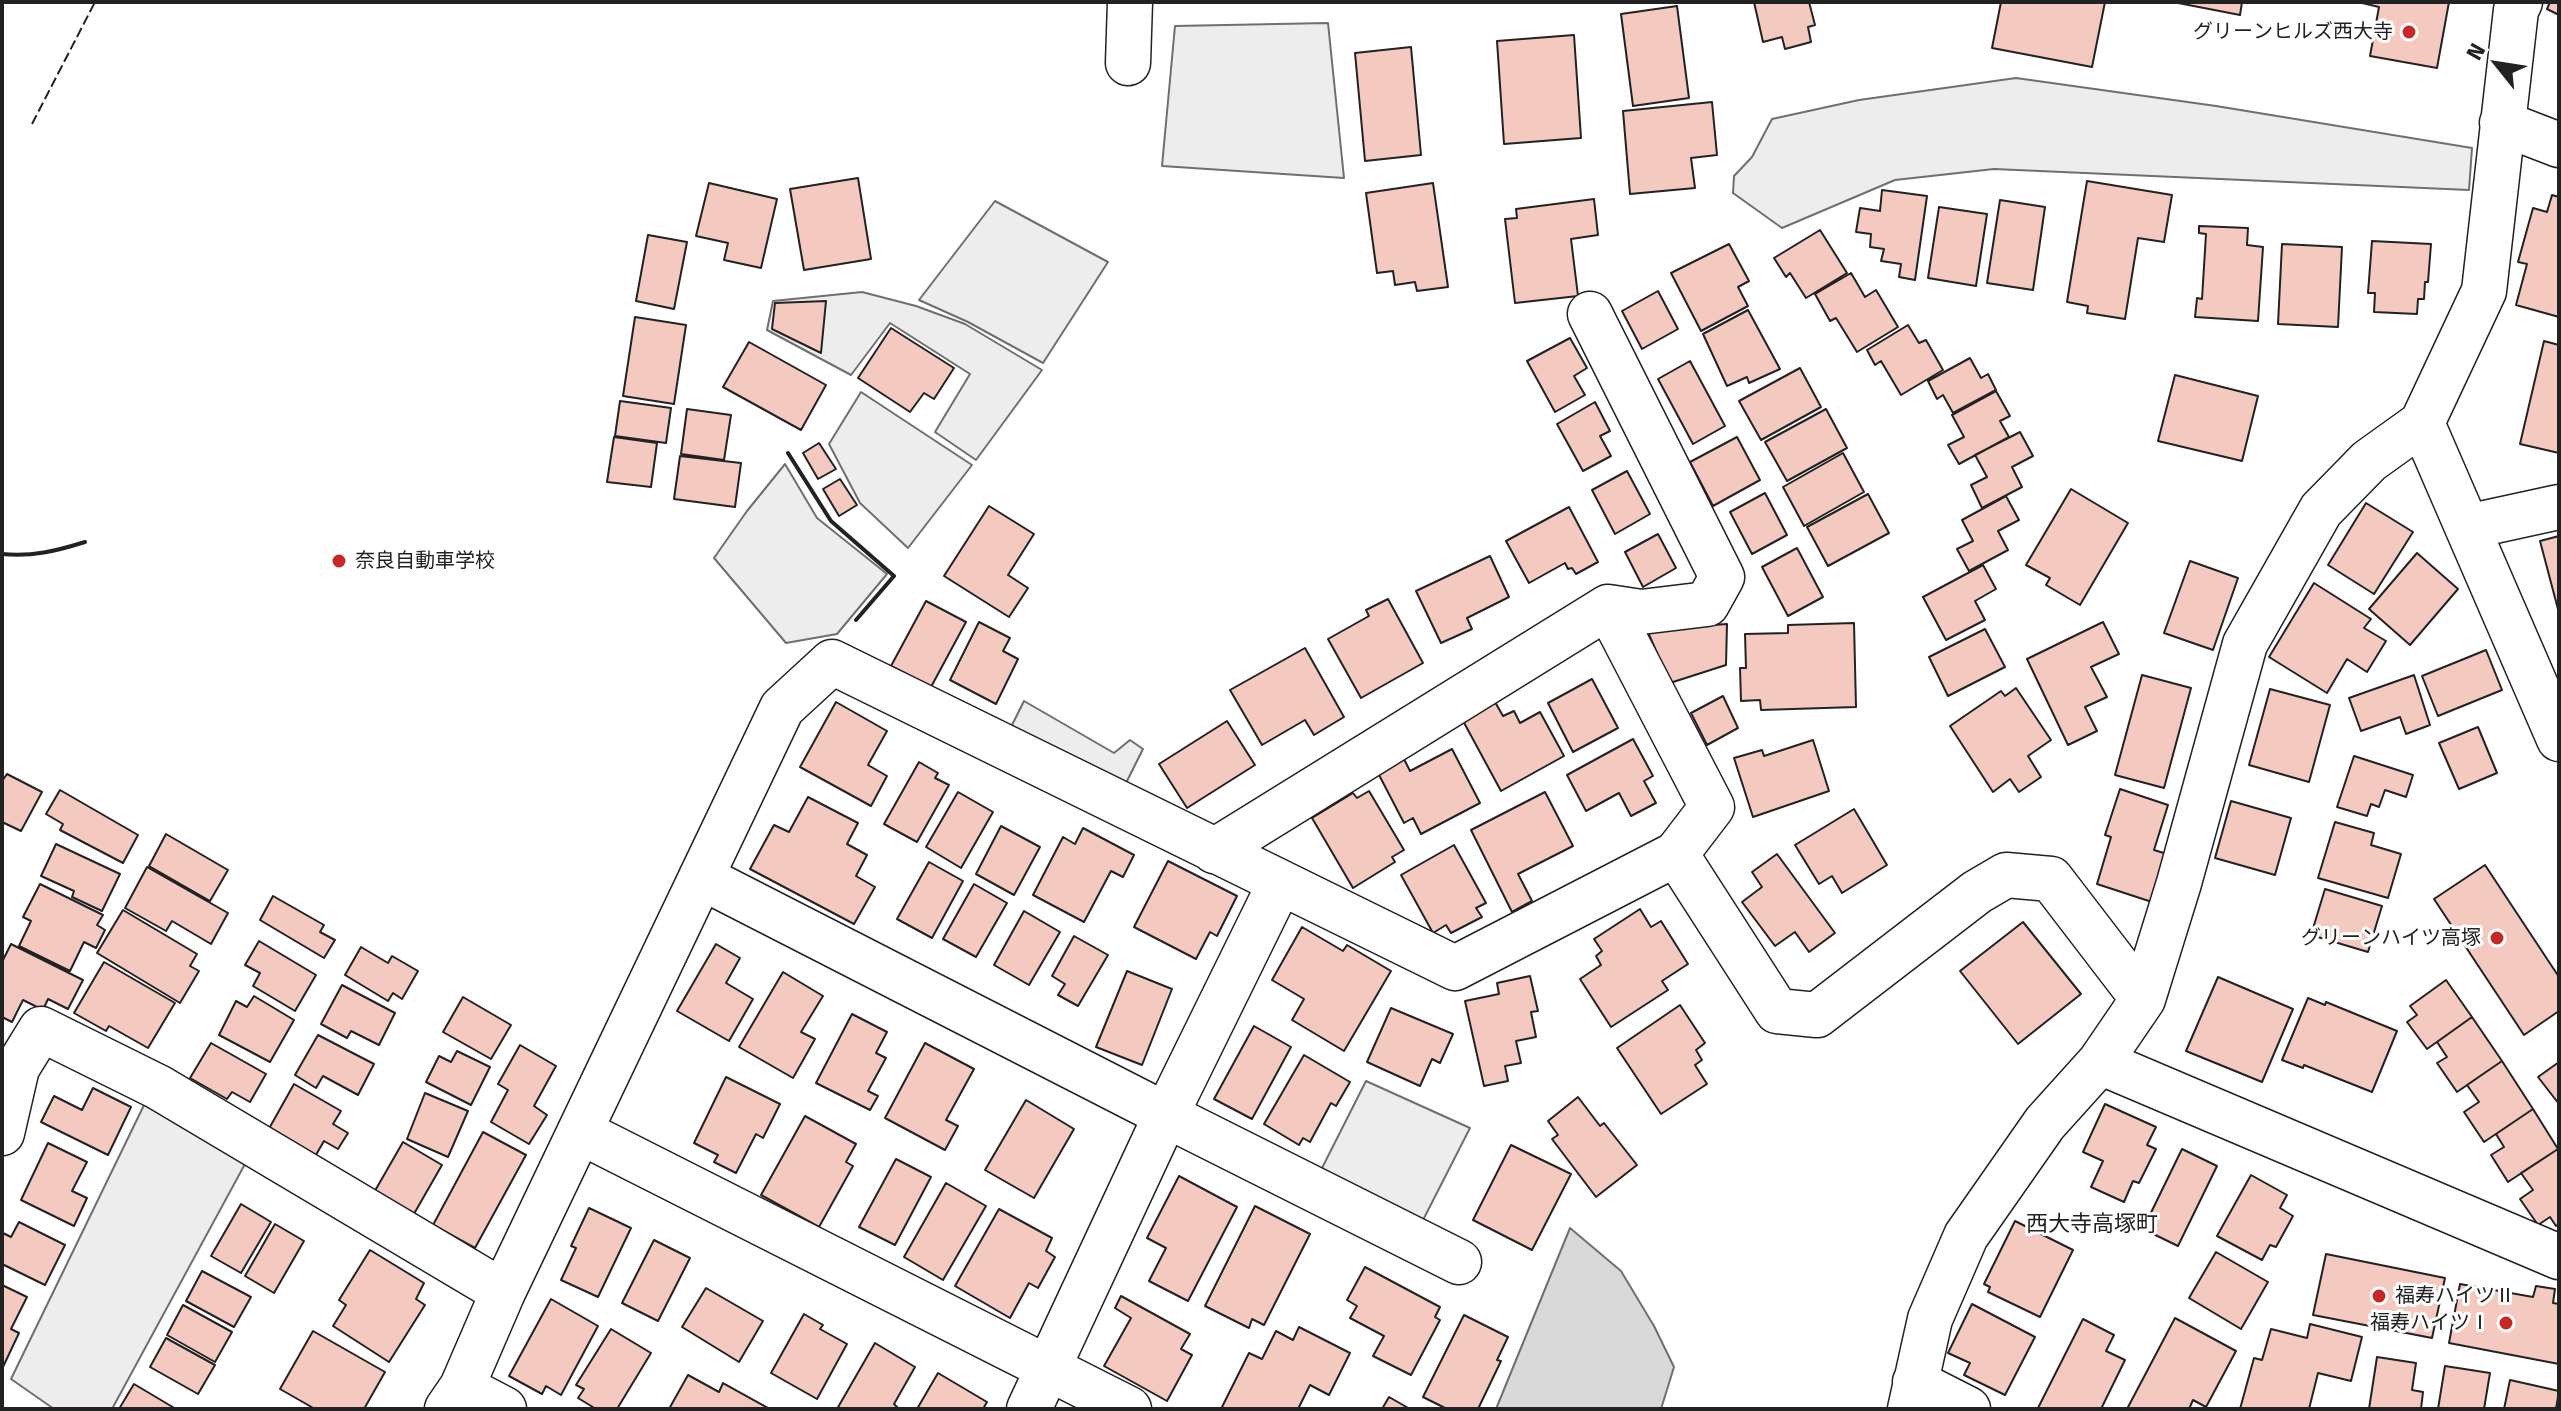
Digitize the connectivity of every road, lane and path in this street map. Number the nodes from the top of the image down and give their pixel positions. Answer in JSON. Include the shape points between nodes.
{"nodes":[{"id":1,"x":1130,"y":2,"type":"edge"},
{"id":2,"x":2520,"y":2,"type":"edge"},
{"id":3,"x":1128,"y":63,"type":"dead end"},
{"id":4,"x":2502,"y":123,"type":"junction"},
{"id":5,"x":2559,"y":145,"type":"edge"},
{"id":6,"x":1590,"y":314,"type":"dead end"},
{"id":7,"x":2422,"y":423,"type":"junction"},
{"id":8,"x":2559,"y":507,"type":"edge"},
{"id":9,"x":2467,"y":527,"type":"junction"},
{"id":10,"x":1608,"y":607,"type":"junction"},
{"id":11,"x":2557,"y":730,"type":"edge"},
{"id":12,"x":1214,"y":851,"type":"junction"},
{"id":13,"x":1676,"y":854,"type":"junction"},
{"id":14,"x":701,"y":877,"type":"junction"},
{"id":15,"x":1280,"y":883,"type":"junction"},
{"id":16,"x":2143,"y":999,"type":"junction"},
{"id":17,"x":2100,"y":1062,"type":"junction"},
{"id":18,"x":10,"y":1063,"type":"edge"},
{"id":19,"x":1166,"y":1115,"type":"junction"},
{"id":20,"x":581,"y":1132,"type":"junction"},
{"id":21,"x":2,"y":1133,"type":"edge"},
{"id":22,"x":2559,"y":1257,"type":"edge"},
{"id":23,"x":1459,"y":1262,"type":"dead end"},
{"id":24,"x":503,"y":1292,"type":"junction"},
{"id":25,"x":1049,"y":1368,"type":"junction"},
{"id":26,"x":1913,"y":1396,"type":"edge"},
{"id":27,"x":455,"y":1398,"type":"edge"},
{"id":28,"x":504,"y":1409,"type":"edge"},
{"id":29,"x":1029,"y":1409,"type":"edge"},
{"id":30,"x":1129,"y":1409,"type":"edge"},
{"id":31,"x":1968,"y":1409,"type":"edge"}],
"edges":[{"from":1,"to":3,"type":"street"},
{"from":2,"to":4,"type":"street"},
{"from":4,"to":5,"type":"street"},
{"from":4,"to":7,"type":"street","via":[[2484,291]]},
{"from":6,"to":10,"type":"street","via":[[1722,577],[1707,604],[1641,612]]},
{"from":7,"to":9,"type":"street"},
{"from":7,"to":16,"type":"street","via":[[2369,461],[2321,510],[2245,644]]},
{"from":8,"to":9,"type":"street"},
{"from":9,"to":11,"type":"street"},
{"from":10,"to":12,"type":"street"},
{"from":10,"to":13,"type":"street","via":[[1712,807]]},
{"from":12,"to":14,"type":"street","via":[[832,662],[782,708]]},
{"from":12,"to":15,"type":"street"},
{"from":13,"to":15,"type":"street","via":[[1455,968]]},
{"from":13,"to":16,"type":"street","via":[[1777,1011],[1817,1015],[2006,875],[2051,879]]},
{"from":14,"to":19,"type":"street"},
{"from":14,"to":20,"type":"street"},
{"from":15,"to":19,"type":"street"},
{"from":16,"to":17,"type":"street"},
{"from":17,"to":22,"type":"street"},
{"from":17,"to":26,"type":"street","via":[[2045,1123],[1966,1236],[1930,1319]]},
{"from":18,"to":21,"type":"street"},
{"from":18,"to":24,"type":"street","via":[[41,1029],[158,1087]]},
{"from":19,"to":23,"type":"street"},
{"from":19,"to":25,"type":"street"},
{"from":20,"to":24,"type":"street"},
{"from":20,"to":25,"type":"street"},
{"from":24,"to":27,"type":"street"},
{"from":25,"to":29,"type":"street"},
{"from":25,"to":30,"type":"street"},
{"from":26,"to":31,"type":"street"},
{"from":27,"to":28,"type":"street"}]}
